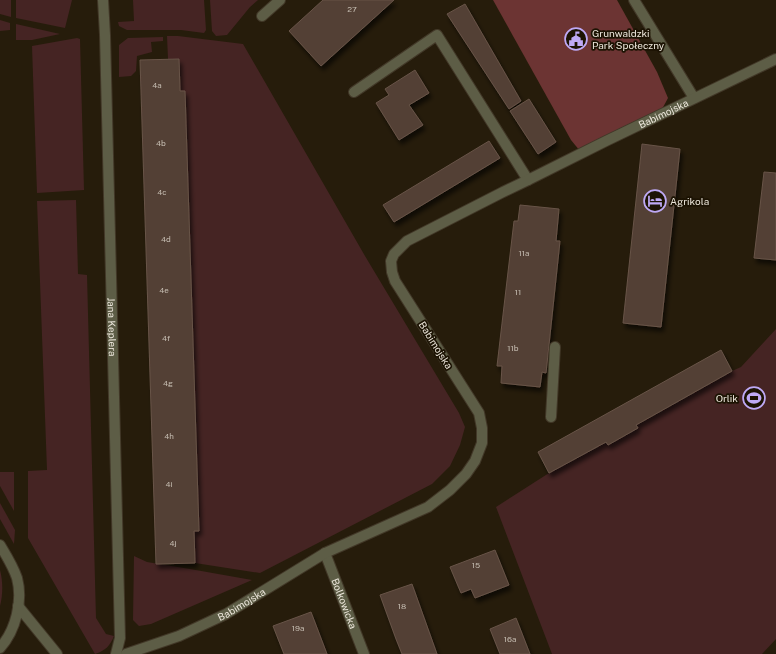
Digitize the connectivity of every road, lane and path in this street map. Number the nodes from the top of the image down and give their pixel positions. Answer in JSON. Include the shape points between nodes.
{"nodes":[{"id":1,"x":103,"y":0,"type":"edge"},
{"id":2,"x":280,"y":0,"type":"edge"},
{"id":3,"x":634,"y":0,"type":"edge"},
{"id":4,"x":262,"y":16,"type":"dead end"},
{"id":5,"x":776,"y":59,"type":"edge"},
{"id":6,"x":354,"y":92,"type":"dead end"},
{"id":7,"x":694,"y":98,"type":"junction"},
{"id":8,"x":528,"y":180,"type":"junction"},
{"id":9,"x":555,"y":347,"type":"dead end"},
{"id":10,"x":551,"y":417,"type":"dead end"},
{"id":11,"x":0,"y":545,"type":"edge"},
{"id":12,"x":325,"y":553,"type":"junction"},
{"id":13,"x":18,"y":606,"type":"junction"},
{"id":14,"x":0,"y":648,"type":"edge"},
{"id":15,"x":57,"y":654,"type":"edge"},
{"id":16,"x":116,"y":654,"type":"edge"},
{"id":17,"x":126,"y":654,"type":"edge"},
{"id":18,"x":364,"y":654,"type":"edge"}],
"edges":[{"from":1,"to":16,"type":"street","name":"Jana Keplera","via":[[120,638]]},
{"from":2,"to":4,"type":"street"},
{"from":3,"to":7,"type":"street"},
{"from":5,"to":7,"type":"street","name":"Babimojska"},
{"from":6,"to":8,"type":"street","via":[[437,36]]},
{"from":7,"to":8,"type":"street","name":"Babimojska"},
{"from":8,"to":12,"type":"street","name":"Babimojska","via":[[407,241],[394,254],[391,261],[395,281],[479,413],[482,443],[475,461],[450,490],[428,507]]},
{"from":9,"to":10,"type":"street"},
{"from":11,"to":13,"type":"street","via":[[17,579]]},
{"from":12,"to":17,"type":"street","name":"Babimojska","via":[[226,614],[179,636]]},
{"from":12,"to":18,"type":"street","name":"Bolkowicka"},
{"from":13,"to":14,"type":"street","via":[[9,634]]},
{"from":13,"to":15,"type":"street"}]}
